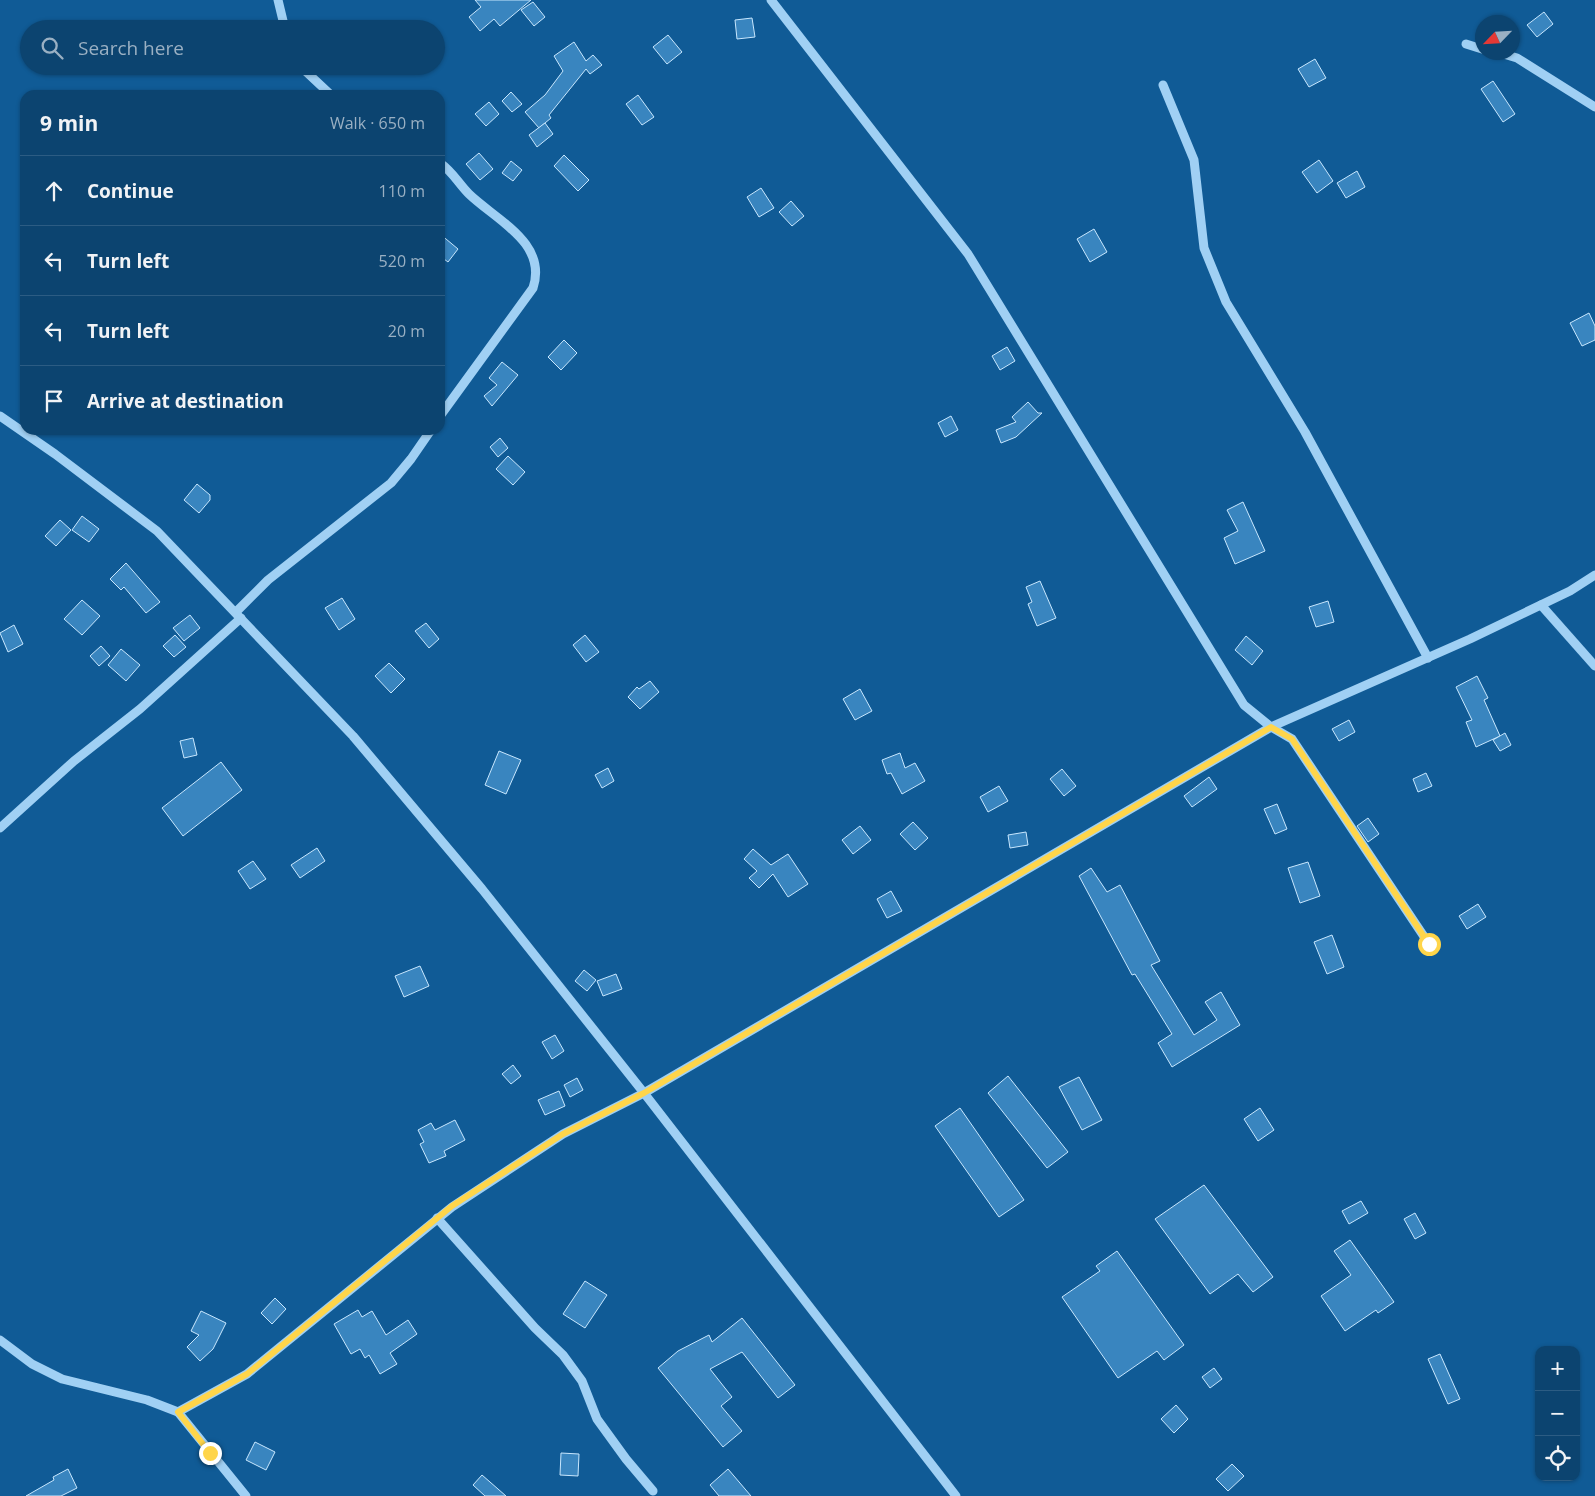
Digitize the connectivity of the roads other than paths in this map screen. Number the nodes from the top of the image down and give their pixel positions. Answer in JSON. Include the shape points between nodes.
{"nodes":[{"id":1,"x":278,"y":0,"type":"edge"},
{"id":2,"x":771,"y":0,"type":"edge"},
{"id":3,"x":283,"y":20,"type":"edge"},
{"id":4,"x":1466,"y":44,"type":"dead end"},
{"id":5,"x":1475,"y":47,"type":"edge"},
{"id":6,"x":1520,"y":60,"type":"edge"},
{"id":7,"x":310,"y":75,"type":"edge"},
{"id":8,"x":1163,"y":85,"type":"dead end"},
{"id":9,"x":326,"y":90,"type":"edge"},
{"id":10,"x":1595,"y":107,"type":"edge"},
{"id":11,"x":445,"y":167,"type":"edge"},
{"id":12,"x":445,"y":409,"type":"edge"},
{"id":13,"x":0,"y":416,"type":"edge"},
{"id":14,"x":20,"y":430,"type":"edge"},
{"id":15,"x":28,"y":435,"type":"edge"},
{"id":16,"x":428,"y":435,"type":"edge"},
{"id":17,"x":1595,"y":575,"type":"edge"},
{"id":18,"x":1541,"y":605,"type":"junction"},
{"id":19,"x":238,"y":615,"type":"junction"},
{"id":20,"x":1428,"y":658,"type":"junction"},
{"id":21,"x":1595,"y":666,"type":"edge"},
{"id":22,"x":1271,"y":727,"type":"junction"},
{"id":23,"x":0,"y":828,"type":"edge"},
{"id":24,"x":1429,"y":944,"type":"dead end"},
{"id":25,"x":644,"y":1093,"type":"junction"},
{"id":26,"x":437,"y":1218,"type":"junction"},
{"id":27,"x":0,"y":1340,"type":"edge"},
{"id":28,"x":178,"y":1412,"type":"junction"},
{"id":29,"x":652,"y":1490,"type":"dead end"},
{"id":30,"x":246,"y":1496,"type":"edge"},
{"id":31,"x":956,"y":1496,"type":"edge"}],
"edges":[{"from":1,"to":3,"type":"street"},
{"from":2,"to":22,"type":"street","via":[[968,254],[1244,705]]},
{"from":4,"to":5,"type":"street"},
{"from":6,"to":10,"type":"street"},
{"from":7,"to":9,"type":"street"},
{"from":8,"to":20,"type":"street","via":[[1194,160],[1204,248],[1226,302],[1305,432]]},
{"from":11,"to":12,"type":"street","via":[[468,193],[516,234],[534,257],[537,272],[533,288]]},
{"from":13,"to":14,"type":"street"},
{"from":15,"to":19,"type":"street","via":[[157,531]]},
{"from":16,"to":19,"type":"street","via":[[390,482],[268,580]]},
{"from":17,"to":18,"type":"street"},
{"from":18,"to":20,"type":"street"},
{"from":18,"to":21,"type":"street"},
{"from":19,"to":23,"type":"street","via":[[140,710],[74,761]]},
{"from":19,"to":25,"type":"street","via":[[354,736]]},
{"from":20,"to":22,"type":"street"},
{"from":22,"to":24,"type":"street","via":[[1292,739]]},
{"from":22,"to":25,"type":"street"},
{"from":25,"to":26,"type":"street","via":[[563,1134]]},
{"from":25,"to":31,"type":"street"},
{"from":26,"to":28,"type":"street","via":[[247,1374]]},
{"from":26,"to":29,"type":"street","via":[[535,1328],[564,1355],[582,1381],[597,1419]]},
{"from":27,"to":28,"type":"street","via":[[32,1364],[62,1379],[147,1400]]},
{"from":28,"to":30,"type":"street"}]}
